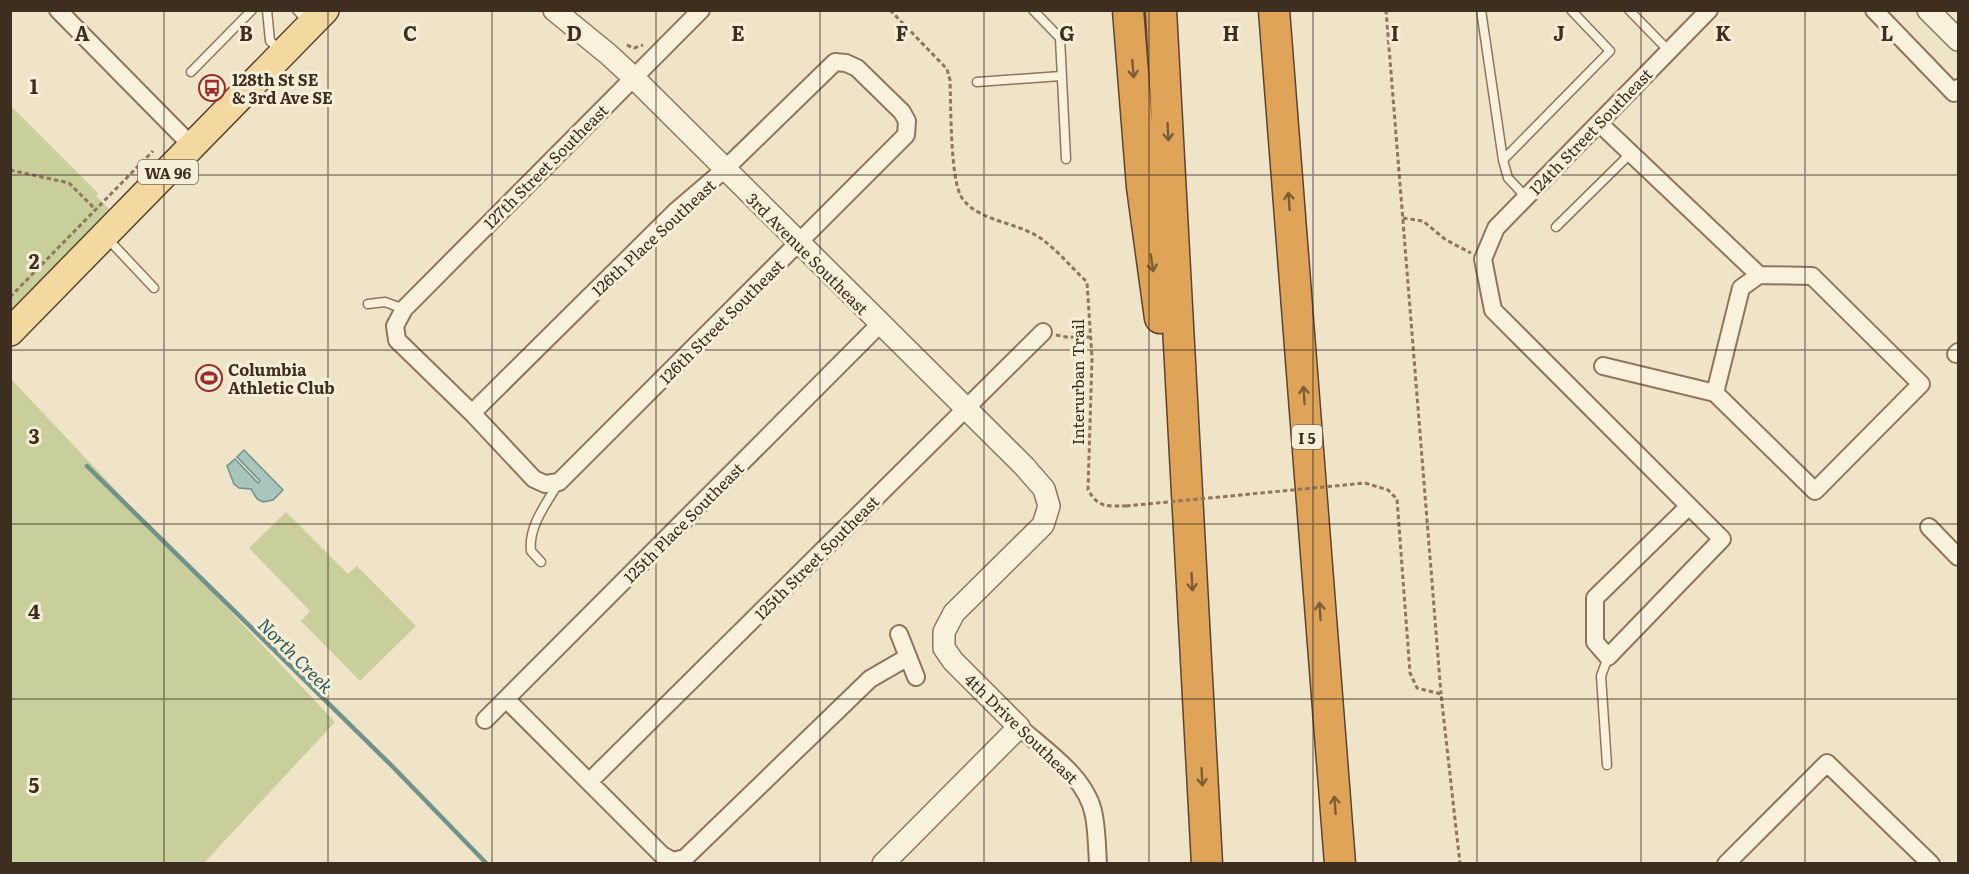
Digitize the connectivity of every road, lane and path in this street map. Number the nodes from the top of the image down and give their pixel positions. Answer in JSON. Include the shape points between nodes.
{"nodes":[{"id":1,"x":58,"y":10,"type":"edge"},
{"id":2,"x":252,"y":10,"type":"edge"},
{"id":3,"x":267,"y":10,"type":"edge"},
{"id":4,"x":554,"y":10,"type":"edge"},
{"id":5,"x":701,"y":10,"type":"edge"},
{"id":6,"x":890,"y":10,"type":"edge"},
{"id":7,"x":1033,"y":10,"type":"edge"},
{"id":8,"x":1128,"y":10,"type":"edge"},
{"id":9,"x":1161,"y":10,"type":"edge"},
{"id":10,"x":1274,"y":10,"type":"edge"},
{"id":11,"x":1386,"y":10,"type":"edge"},
{"id":12,"x":1481,"y":10,"type":"edge"},
{"id":13,"x":1571,"y":10,"type":"edge"},
{"id":14,"x":1709,"y":10,"type":"edge"},
{"id":15,"x":1874,"y":10,"type":"edge"},
{"id":16,"x":1928,"y":10,"type":"edge"},
{"id":17,"x":1632,"y":11,"type":"edge"},
{"id":18,"x":311,"y":15,"type":"edge"},
{"id":19,"x":1959,"y":40,"type":"edge"},
{"id":20,"x":621,"y":43,"type":"dead end"},
{"id":21,"x":646,"y":51,"type":"dead end"},
{"id":22,"x":1669,"y":51,"type":"junction"},
{"id":23,"x":283,"y":53,"type":"junction"},
{"id":24,"x":835,"y":62,"type":"joint"},
{"id":25,"x":191,"y":72,"type":"dead end"},
{"id":26,"x":1061,"y":76,"type":"junction"},
{"id":27,"x":633,"y":78,"type":"junction"},
{"id":28,"x":977,"y":82,"type":"dead end"},
{"id":29,"x":1957,"y":93,"type":"edge"},
{"id":30,"x":1599,"y":123,"type":"junction"},
{"id":31,"x":193,"y":147,"type":"junction"},
{"id":32,"x":153,"y":151,"type":"dead end"},
{"id":33,"x":1631,"y":153,"type":"junction"},
{"id":34,"x":1066,"y":159,"type":"dead end"},
{"id":35,"x":1503,"y":160,"type":"junction"},
{"id":36,"x":10,"y":170,"type":"edge"},
{"id":37,"x":725,"y":170,"type":"junction"},
{"id":38,"x":1526,"y":197,"type":"junction"},
{"id":39,"x":1403,"y":218,"type":"junction"},
{"id":40,"x":104,"y":224,"type":"junction"},
{"id":41,"x":1556,"y":228,"type":"dead end"},
{"id":42,"x":799,"y":243,"type":"junction"},
{"id":43,"x":1483,"y":259,"type":"junction"},
{"id":44,"x":1759,"y":275,"type":"junction"},
{"id":45,"x":154,"y":288,"type":"dead end"},
{"id":46,"x":10,"y":297,"type":"edge"},
{"id":47,"x":368,"y":304,"type":"dead end"},
{"id":48,"x":404,"y":309,"type":"junction"},
{"id":49,"x":880,"y":324,"type":"junction"},
{"id":50,"x":10,"y":332,"type":"edge"},
{"id":51,"x":1043,"y":332,"type":"joint"},
{"id":52,"x":1090,"y":337,"type":"junction"},
{"id":53,"x":1603,"y":366,"type":"dead end"},
{"id":54,"x":1715,"y":393,"type":"junction"},
{"id":55,"x":965,"y":408,"type":"junction"},
{"id":56,"x":472,"y":413,"type":"junction"},
{"id":57,"x":559,"y":482,"type":"junction"},
{"id":58,"x":1689,"y":506,"type":"junction"},
{"id":59,"x":1189,"y":524,"type":"junction"},
{"id":60,"x":1929,"y":527,"type":"dead end"},
{"id":61,"x":1959,"y":557,"type":"edge"},
{"id":62,"x":541,"y":562,"type":"dead end"},
{"id":63,"x":944,"y":632,"type":"joint"},
{"id":64,"x":899,"y":634,"type":"dead end"},
{"id":65,"x":908,"y":657,"type":"junction"},
{"id":66,"x":1608,"y":657,"type":"junction"},
{"id":67,"x":916,"y":677,"type":"dead end"},
{"id":68,"x":1441,"y":694,"type":"junction"},
{"id":69,"x":506,"y":699,"type":"junction"},
{"id":70,"x":484,"y":720,"type":"dead end"},
{"id":71,"x":1019,"y":727,"type":"junction"},
{"id":72,"x":1607,"y":765,"type":"dead end"},
{"id":73,"x":589,"y":782,"type":"junction"},
{"id":74,"x":883,"y":864,"type":"edge"},
{"id":75,"x":1098,"y":864,"type":"edge"},
{"id":76,"x":1207,"y":864,"type":"edge"},
{"id":77,"x":1340,"y":864,"type":"edge"},
{"id":78,"x":1460,"y":864,"type":"edge"},
{"id":79,"x":1726,"y":864,"type":"edge"},
{"id":80,"x":1931,"y":864,"type":"edge"}],
"edges":[{"from":1,"to":31,"type":"street"},
{"from":2,"to":25,"type":"lane"},
{"from":3,"to":23,"type":"lane","via":[[270,41]]},
{"from":4,"to":27,"type":"street","name":"3rd Avenue Southeast"},
{"from":5,"to":27,"type":"street","name":"127th Street Southeast"},
{"from":6,"to":52,"type":"path","name":"Interurban Trail","via":[[947,69],[955,180],[962,198],[975,211],[1043,239],[1086,282]]},
{"from":7,"to":26,"type":"lane","via":[[1060,38]]},
{"from":8,"to":59,"type":"highway","one_way":true,"via":[[1142,187]]},
{"from":9,"to":59,"type":"highway","one_way":true},
{"from":77,"to":10,"type":"highway","number":"I 5","one_way":true},
{"from":11,"to":39,"type":"path"},
{"from":12,"to":35,"type":"lane"},
{"from":13,"to":35,"type":"lane","via":[[1610,51]]},
{"from":14,"to":22,"type":"street","name":"124th Street Southeast"},
{"from":15,"to":29,"type":"street"},
{"from":16,"to":19,"type":"street"},
{"from":17,"to":22,"type":"lane"},
{"from":18,"to":23,"type":"main road","number":"WA 96"},
{"from":20,"to":21,"type":"path","via":[[634,48],[643,45]]},
{"from":22,"to":30,"type":"street","name":"124th Street Southeast"},
{"from":23,"to":31,"type":"main road","number":"WA 96"},
{"from":24,"to":37,"type":"street","name":"126th Place Southeast"},
{"from":24,"to":42,"type":"street","name":"126th Street Southeast","via":[[857,68],[902,112],[907,121],[906,135]]},
{"from":26,"to":28,"type":"lane"},
{"from":26,"to":34,"type":"lane"},
{"from":27,"to":37,"type":"street","name":"3rd Avenue Southeast"},
{"from":27,"to":48,"type":"street","name":"127th Street Southeast"},
{"from":30,"to":33,"type":"street"},
{"from":30,"to":38,"type":"street","name":"124th Street Southeast"},
{"from":31,"to":40,"type":"main road","number":"WA 96"},
{"from":32,"to":40,"type":"path"},
{"from":33,"to":41,"type":"lane"},
{"from":33,"to":44,"type":"street"},
{"from":35,"to":38,"type":"lane","via":[[1508,178]]},
{"from":36,"to":40,"type":"path","via":[[69,183]]},
{"from":37,"to":42,"type":"street","name":"3rd Avenue Southeast"},
{"from":37,"to":56,"type":"street","name":"126th Place Southeast","via":[[676,211]]},
{"from":38,"to":43,"type":"street","name":"124th Street Southeast","via":[[1496,228]]},
{"from":39,"to":43,"type":"path","via":[[1423,221],[1446,240]]},
{"from":39,"to":68,"type":"path"},
{"from":40,"to":45,"type":"lane"},
{"from":40,"to":46,"type":"path"},
{"from":40,"to":50,"type":"main road","number":"WA 96"},
{"from":42,"to":49,"type":"street","name":"3rd Avenue Southeast"},
{"from":42,"to":57,"type":"street","name":"126th Street Southeast"},
{"from":43,"to":58,"type":"street","via":[[1493,310]]},
{"from":44,"to":54,"type":"street","via":[[1741,288]]},
{"from":44,"to":54,"type":"street","via":[[1812,276],[1921,384],[1815,491]]},
{"from":47,"to":48,"type":"lane","via":[[385,302]]},
{"from":48,"to":56,"type":"street","name":"127th Street Southeast","via":[[395,326],[397,340]]},
{"from":49,"to":55,"type":"street","name":"3rd Avenue Southeast"},
{"from":49,"to":69,"type":"street","name":"125th Place Southeast"},
{"from":51,"to":52,"type":"path"},
{"from":51,"to":55,"type":"street","name":"125th Street Southeast"},
{"from":52,"to":68,"type":"path","name":"Interurban Trail","bridge":true,"via":[[1088,490],[1093,499],[1104,506],[1126,506],[1365,483],[1388,490],[1397,499],[1410,673],[1418,688]]},
{"from":53,"to":54,"type":"street"},
{"from":55,"to":63,"type":"street","name":"3rd Avenue Southeast","via":[[1044,489],[1049,506],[1043,525],[954,614]]},
{"from":55,"to":73,"type":"street","name":"125th Street Southeast"},
{"from":56,"to":57,"type":"street","via":[[534,479],[545,484]]},
{"from":57,"to":62,"type":"lane","via":[[533,527],[531,551]]},
{"from":58,"to":66,"type":"street","via":[[1595,598],[1595,642]]},
{"from":58,"to":66,"type":"street","via":[[1722,539]]},
{"from":59,"to":76,"type":"highway","one_way":true},
{"from":60,"to":61,"type":"street"},
{"from":63,"to":71,"type":"street","name":"4th Drive Southeast","via":[[944,648],[953,661]]},
{"from":64,"to":65,"type":"street"},
{"from":65,"to":67,"type":"street"},
{"from":65,"to":73,"type":"street","via":[[870,679],[685,858],[673,861],[662,855]]},
{"from":66,"to":72,"type":"lane","via":[[1601,676]]},
{"from":68,"to":78,"type":"path"},
{"from":69,"to":70,"type":"street","name":"125th Place Southeast"},
{"from":69,"to":73,"type":"street"},
{"from":71,"to":74,"type":"street"},
{"from":71,"to":75,"type":"street","name":"4th Drive Southeast","via":[[1069,771],[1085,791],[1094,814]]},
{"from":79,"to":80,"type":"street","via":[[1827,763]]}]}
